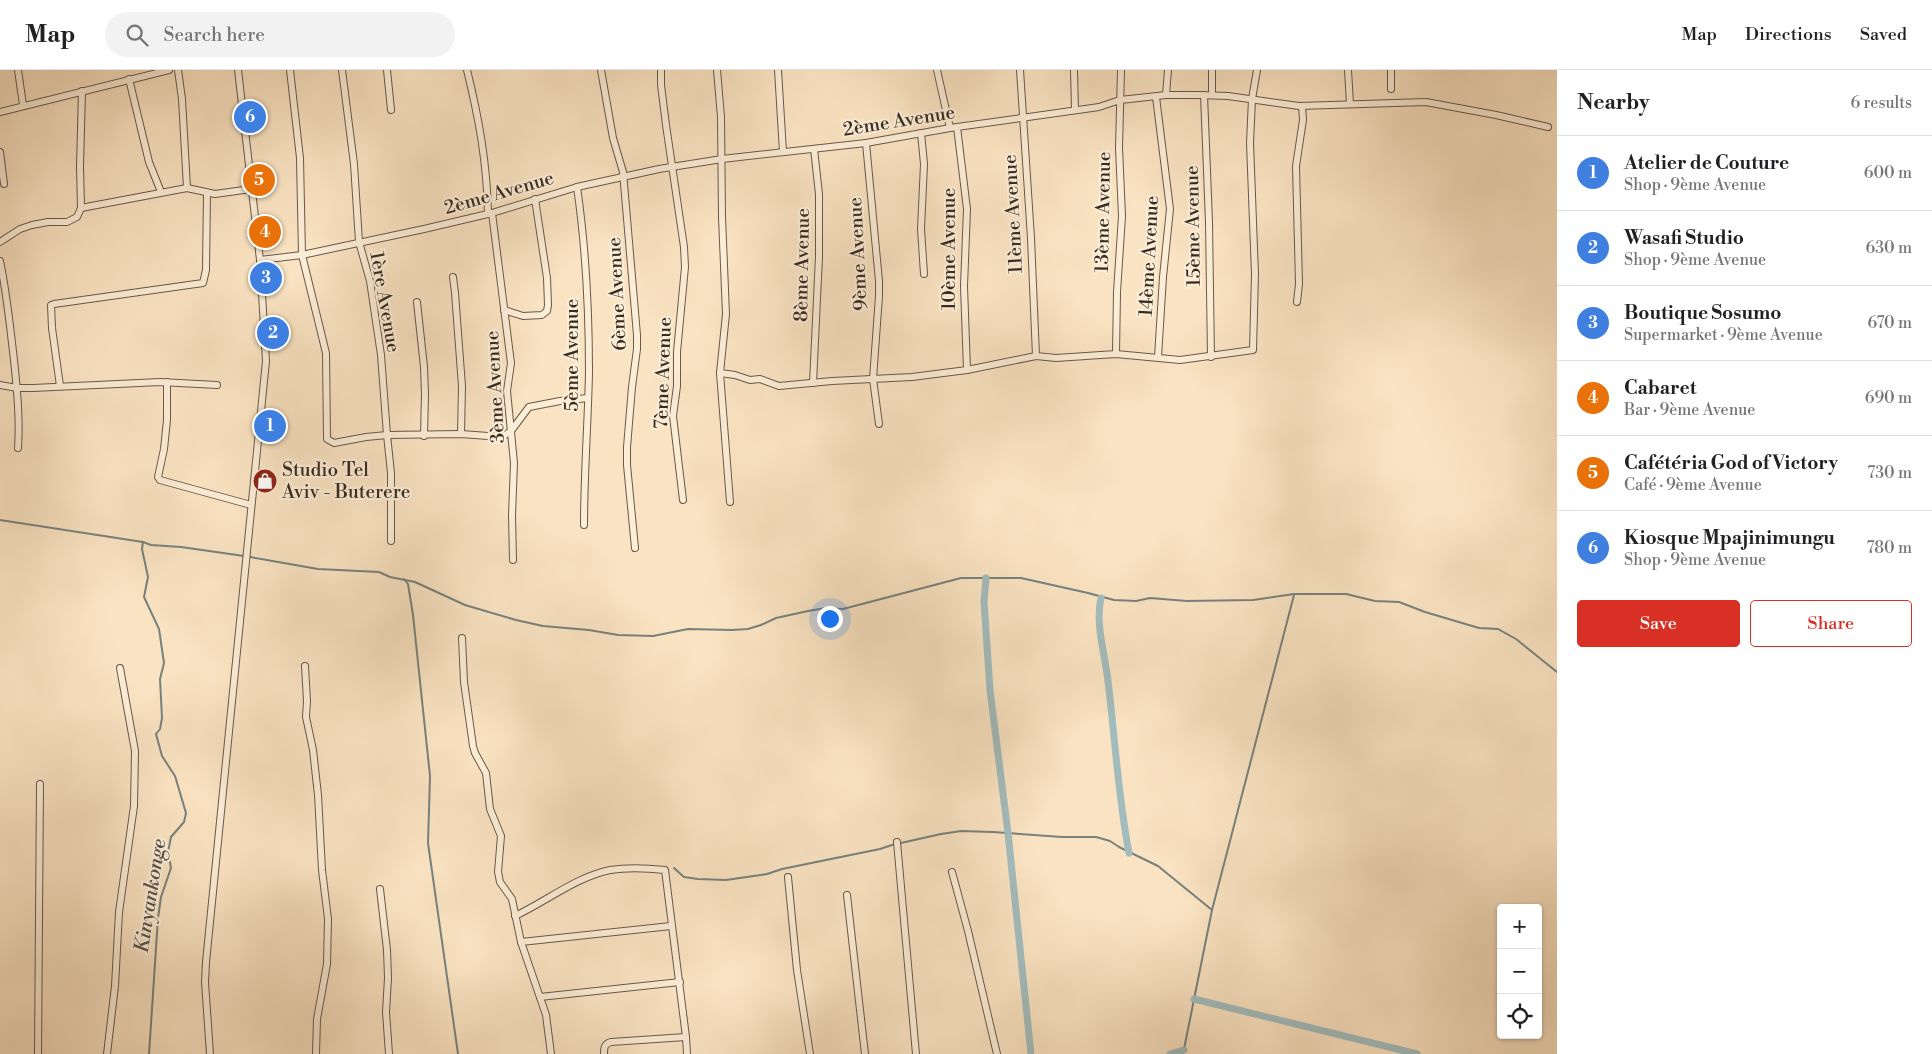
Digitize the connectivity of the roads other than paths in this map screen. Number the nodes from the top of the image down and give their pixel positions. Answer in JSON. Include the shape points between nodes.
{"nodes":[{"id":1,"x":18,"y":70,"type":"edge"},
{"id":2,"x":169,"y":70,"type":"edge"},
{"id":3,"x":178,"y":70,"type":"edge"},
{"id":4,"x":238,"y":70,"type":"edge"},
{"id":5,"x":290,"y":70,"type":"edge"},
{"id":6,"x":342,"y":70,"type":"edge"},
{"id":7,"x":387,"y":70,"type":"edge"},
{"id":8,"x":467,"y":70,"type":"edge"},
{"id":9,"x":601,"y":70,"type":"edge"},
{"id":10,"x":661,"y":70,"type":"edge"},
{"id":11,"x":717,"y":70,"type":"edge"},
{"id":12,"x":778,"y":70,"type":"edge"},
{"id":13,"x":937,"y":70,"type":"edge"},
{"id":14,"x":1020,"y":70,"type":"edge"},
{"id":15,"x":1074,"y":70,"type":"edge"},
{"id":16,"x":1121,"y":70,"type":"edge"},
{"id":17,"x":1168,"y":70,"type":"edge"},
{"id":18,"x":1212,"y":70,"type":"edge"},
{"id":19,"x":1257,"y":70,"type":"edge"},
{"id":20,"x":1348,"y":70,"type":"edge"},
{"id":21,"x":1391,"y":70,"type":"edge"},
{"id":22,"x":129,"y":79,"type":"junction"},
{"id":23,"x":1392,"y":89,"type":"dead end"},
{"id":24,"x":82,"y":91,"type":"junction"},
{"id":25,"x":1208,"y":95,"type":"junction"},
{"id":26,"x":1166,"y":96,"type":"junction"},
{"id":27,"x":1156,"y":97,"type":"junction"},
{"id":28,"x":1252,"y":99,"type":"junction"},
{"id":29,"x":1120,"y":100,"type":"junction"},
{"id":30,"x":1350,"y":104,"type":"junction"},
{"id":31,"x":23,"y":105,"type":"junction"},
{"id":32,"x":1302,"y":106,"type":"junction"},
{"id":33,"x":391,"y":110,"type":"dead end"},
{"id":34,"x":1075,"y":110,"type":"junction"},
{"id":35,"x":0,"y":112,"type":"edge"},
{"id":36,"x":1022,"y":117,"type":"junction"},
{"id":37,"x":954,"y":127,"type":"junction"},
{"id":38,"x":1548,"y":127,"type":"dead end"},
{"id":39,"x":921,"y":133,"type":"junction"},
{"id":40,"x":866,"y":143,"type":"junction"},
{"id":41,"x":814,"y":149,"type":"junction"},
{"id":42,"x":0,"y":152,"type":"edge"},
{"id":43,"x":783,"y":152,"type":"junction"},
{"id":44,"x":722,"y":159,"type":"junction"},
{"id":45,"x":672,"y":167,"type":"junction"},
{"id":46,"x":623,"y":176,"type":"junction"},
{"id":47,"x":4,"y":184,"type":"dead end"},
{"id":48,"x":577,"y":186,"type":"junction"},
{"id":49,"x":188,"y":188,"type":"junction"},
{"id":50,"x":251,"y":189,"type":"junction"},
{"id":51,"x":161,"y":192,"type":"junction"},
{"id":52,"x":207,"y":193,"type":"junction"},
{"id":53,"x":534,"y":199,"type":"junction"},
{"id":54,"x":81,"y":208,"type":"junction"},
{"id":55,"x":490,"y":213,"type":"junction"},
{"id":56,"x":0,"y":242,"type":"edge"},
{"id":57,"x":359,"y":242,"type":"junction"},
{"id":58,"x":302,"y":255,"type":"junction"},
{"id":59,"x":260,"y":260,"type":"junction"},
{"id":60,"x":0,"y":261,"type":"edge"},
{"id":61,"x":924,"y":274,"type":"dead end"},
{"id":62,"x":453,"y":277,"type":"dead end"},
{"id":63,"x":417,"y":302,"type":"dead end"},
{"id":64,"x":1297,"y":302,"type":"dead end"},
{"id":65,"x":504,"y":310,"type":"junction"},
{"id":66,"x":1116,"y":354,"type":"junction"},
{"id":67,"x":1036,"y":356,"type":"junction"},
{"id":68,"x":1158,"y":357,"type":"junction"},
{"id":69,"x":1211,"y":357,"type":"junction"},
{"id":70,"x":967,"y":370,"type":"junction"},
{"id":71,"x":720,"y":373,"type":"junction"},
{"id":72,"x":873,"y":379,"type":"junction"},
{"id":73,"x":167,"y":382,"type":"junction"},
{"id":74,"x":812,"y":383,"type":"junction"},
{"id":75,"x":0,"y":385,"type":"edge"},
{"id":76,"x":217,"y":385,"type":"dead end"},
{"id":77,"x":60,"y":386,"type":"junction"},
{"id":78,"x":16,"y":388,"type":"junction"},
{"id":79,"x":588,"y":398,"type":"junction"},
{"id":80,"x":879,"y":424,"type":"dead end"},
{"id":81,"x":512,"y":431,"type":"junction"},
{"id":82,"x":461,"y":434,"type":"junction"},
{"id":83,"x":387,"y":435,"type":"junction"},
{"id":84,"x":424,"y":436,"type":"junction"},
{"id":85,"x":18,"y":448,"type":"dead end"},
{"id":86,"x":684,"y":500,"type":"dead end"},
{"id":87,"x":730,"y":502,"type":"dead end"},
{"id":88,"x":251,"y":505,"type":"junction"},
{"id":89,"x":584,"y":525,"type":"dead end"},
{"id":90,"x":391,"y":540,"type":"dead end"},
{"id":91,"x":635,"y":548,"type":"dead end"},
{"id":92,"x":513,"y":560,"type":"dead end"},
{"id":93,"x":462,"y":638,"type":"dead end"},
{"id":94,"x":305,"y":666,"type":"dead end"},
{"id":95,"x":120,"y":668,"type":"dead end"},
{"id":96,"x":40,"y":784,"type":"dead end"},
{"id":97,"x":897,"y":844,"type":"dead end"},
{"id":98,"x":952,"y":872,"type":"dead end"},
{"id":99,"x":788,"y":877,"type":"dead end"},
{"id":100,"x":380,"y":889,"type":"dead end"},
{"id":101,"x":847,"y":895,"type":"dead end"},
{"id":102,"x":515,"y":916,"type":"junction"},
{"id":103,"x":671,"y":926,"type":"junction"},
{"id":104,"x":522,"y":942,"type":"junction"},
{"id":105,"x":680,"y":982,"type":"junction"},
{"id":106,"x":540,"y":997,"type":"junction"},
{"id":107,"x":686,"y":1037,"type":"junction"},
{"id":108,"x":38,"y":1054,"type":"edge"},
{"id":109,"x":107,"y":1054,"type":"edge"},
{"id":110,"x":210,"y":1054,"type":"edge"},
{"id":111,"x":316,"y":1054,"type":"edge"},
{"id":112,"x":388,"y":1054,"type":"edge"},
{"id":113,"x":551,"y":1054,"type":"edge"},
{"id":114,"x":604,"y":1054,"type":"edge"},
{"id":115,"x":687,"y":1054,"type":"edge"},
{"id":116,"x":810,"y":1054,"type":"edge"},
{"id":117,"x":864,"y":1054,"type":"edge"},
{"id":118,"x":916,"y":1054,"type":"edge"},
{"id":119,"x":997,"y":1054,"type":"edge"}],
"edges":[{"from":1,"to":31,"type":"street"},
{"from":2,"to":22,"type":"street"},
{"from":3,"to":49,"type":"street"},
{"from":4,"to":50,"type":"street"},
{"from":5,"to":58,"type":"street","via":[[300,158]]},
{"from":6,"to":57,"type":"street","name":"1ère Avenue","via":[[354,164]]},
{"from":7,"to":33,"type":"street"},
{"from":8,"to":55,"type":"street","name":"3ème Avenue","via":[[485,153]]},
{"from":9,"to":46,"type":"street","name":"6ème Avenue"},
{"from":10,"to":45,"type":"street"},
{"from":11,"to":44,"type":"street"},
{"from":12,"to":43,"type":"street"},
{"from":13,"to":37,"type":"street","name":"10ème Avenue"},
{"from":14,"to":36,"type":"street","name":"11ème Avenue"},
{"from":15,"to":34,"type":"street"},
{"from":16,"to":29,"type":"street","name":"13ème Avenue"},
{"from":17,"to":26,"type":"street"},
{"from":18,"to":25,"type":"street","name":"15ème Avenue"},
{"from":19,"to":28,"type":"street"},
{"from":20,"to":30,"type":"street"},
{"from":21,"to":23,"type":"street"},
{"from":22,"to":24,"type":"street"},
{"from":22,"to":51,"type":"street","via":[[148,162]]},
{"from":24,"to":31,"type":"street"},
{"from":24,"to":54,"type":"street"},
{"from":25,"to":26,"type":"street","name":"2ème Avenue"},
{"from":25,"to":28,"type":"street","name":"2ème Avenue"},
{"from":25,"to":69,"type":"street","name":"15ème Avenue"},
{"from":26,"to":27,"type":"street","name":"2ème Avenue"},
{"from":27,"to":29,"type":"street","name":"2ème Avenue"},
{"from":27,"to":68,"type":"street","name":"14ème Avenue","via":[[1170,209]]},
{"from":28,"to":32,"type":"street","name":"2ème Avenue"},
{"from":28,"to":69,"type":"street","via":[[1254,347],[1251,351]]},
{"from":29,"to":34,"type":"street","name":"2ème Avenue"},
{"from":29,"to":66,"type":"street","name":"13ème Avenue","via":[[1122,216],[1116,292]]},
{"from":30,"to":32,"type":"street","name":"2ème Avenue"},
{"from":30,"to":38,"type":"street","name":"2ème Avenue","via":[[1442,104]]},
{"from":31,"to":35,"type":"street"},
{"from":32,"to":64,"type":"street","via":[[1297,155],[1300,284]]},
{"from":34,"to":36,"type":"street","name":"2ème Avenue"},
{"from":36,"to":37,"type":"street","name":"2ème Avenue"},
{"from":36,"to":67,"type":"street","name":"11ème Avenue"},
{"from":37,"to":39,"type":"street","name":"2ème Avenue"},
{"from":37,"to":70,"type":"street","name":"10ème Avenue","via":[[967,209],[964,286]]},
{"from":39,"to":40,"type":"street","name":"2ème Avenue"},
{"from":39,"to":61,"type":"street"},
{"from":40,"to":41,"type":"street","name":"2ème Avenue"},
{"from":40,"to":72,"type":"street","name":"9ème Avenue","via":[[879,296]]},
{"from":41,"to":43,"type":"street","name":"2ème Avenue"},
{"from":41,"to":74,"type":"street","name":"8ème Avenue","via":[[819,230]]},
{"from":42,"to":47,"type":"street"},
{"from":43,"to":44,"type":"street","name":"2ème Avenue"},
{"from":44,"to":45,"type":"street","name":"2ème Avenue"},
{"from":44,"to":71,"type":"street","via":[[726,314]]},
{"from":45,"to":46,"type":"street","name":"2ème Avenue"},
{"from":45,"to":86,"type":"street","name":"7ème Avenue","via":[[685,267],[673,416]]},
{"from":46,"to":48,"type":"street","name":"2ème Avenue"},
{"from":46,"to":91,"type":"street","name":"6ème Avenue","via":[[637,342],[627,447]]},
{"from":48,"to":53,"type":"street","name":"2ème Avenue"},
{"from":48,"to":79,"type":"street","name":"5ème Avenue","via":[[588,287]]},
{"from":49,"to":51,"type":"street"},
{"from":49,"to":52,"type":"street"},
{"from":50,"to":52,"type":"street"},
{"from":50,"to":59,"type":"street"},
{"from":51,"to":54,"type":"street"},
{"from":52,"to":77,"type":"street","via":[[203,283],[51,305]]},
{"from":53,"to":55,"type":"street","name":"2ème Avenue"},
{"from":53,"to":65,"type":"street","via":[[547,278],[547,311],[542,315],[523,316]]},
{"from":54,"to":56,"type":"street","via":[[72,221],[32,225]]},
{"from":55,"to":57,"type":"street","name":"2ème Avenue"},
{"from":55,"to":65,"type":"street","name":"3ème Avenue"},
{"from":57,"to":58,"type":"street","name":"2ème Avenue"},
{"from":57,"to":83,"type":"street","name":"1ère Avenue","via":[[370,281],[378,330]]},
{"from":58,"to":59,"type":"street","name":"2ème Avenue"},
{"from":58,"to":83,"type":"street","via":[[326,354],[328,439],[334,443]]},
{"from":59,"to":88,"type":"street","via":[[266,361]]},
{"from":60,"to":78,"type":"street"},
{"from":62,"to":82,"type":"street","via":[[462,386]]},
{"from":63,"to":84,"type":"street","via":[[424,368]]},
{"from":65,"to":81,"type":"street","name":"3ème Avenue","via":[[511,363],[507,391]]},
{"from":66,"to":67,"type":"street"},
{"from":66,"to":68,"type":"street"},
{"from":67,"to":70,"type":"street"},
{"from":68,"to":69,"type":"street","via":[[1180,360]]},
{"from":70,"to":72,"type":"street"},
{"from":71,"to":74,"type":"street","via":[[779,386]]},
{"from":71,"to":87,"type":"street"},
{"from":72,"to":74,"type":"street"},
{"from":72,"to":80,"type":"street","name":"9ème Avenue"},
{"from":73,"to":76,"type":"street"},
{"from":73,"to":77,"type":"street"},
{"from":73,"to":88,"type":"street","via":[[168,420],[160,480]]},
{"from":75,"to":78,"type":"street"},
{"from":77,"to":78,"type":"street"},
{"from":78,"to":85,"type":"street"},
{"from":79,"to":81,"type":"street","via":[[529,407]]},
{"from":79,"to":89,"type":"street","name":"5ème Avenue"},
{"from":81,"to":82,"type":"street","via":[[502,437]]},
{"from":81,"to":92,"type":"street","name":"3ème Avenue"},
{"from":82,"to":84,"type":"street"},
{"from":83,"to":84,"type":"street"},
{"from":83,"to":90,"type":"street","name":"1ère Avenue","via":[[392,496]]},
{"from":88,"to":110,"type":"street","via":[[206,962]]},
{"from":93,"to":102,"type":"street","via":[[472,746],[486,772],[490,809],[501,836],[500,882],[512,898]]},
{"from":94,"to":111,"type":"street","via":[[306,717],[318,796],[328,919],[327,964],[317,1019]]},
{"from":95,"to":109,"type":"street","via":[[135,752],[134,806],[119,912]]},
{"from":96,"to":108,"type":"street"},
{"from":97,"to":118,"type":"street"},
{"from":98,"to":119,"type":"street"},
{"from":99,"to":116,"type":"street","via":[[797,970]]},
{"from":100,"to":112,"type":"street","via":[[387,950]]},
{"from":101,"to":117,"type":"street"},
{"from":102,"to":103,"type":"street","via":[[588,877],[624,868],[654,869],[665,870]]},
{"from":102,"to":104,"type":"street"},
{"from":103,"to":104,"type":"street"},
{"from":103,"to":105,"type":"street"},
{"from":104,"to":106,"type":"street"},
{"from":105,"to":106,"type":"street"},
{"from":105,"to":107,"type":"street"},
{"from":106,"to":113,"type":"street"},
{"from":107,"to":114,"type":"street","via":[[611,1042],[604,1047]]},
{"from":107,"to":115,"type":"street"}]}
